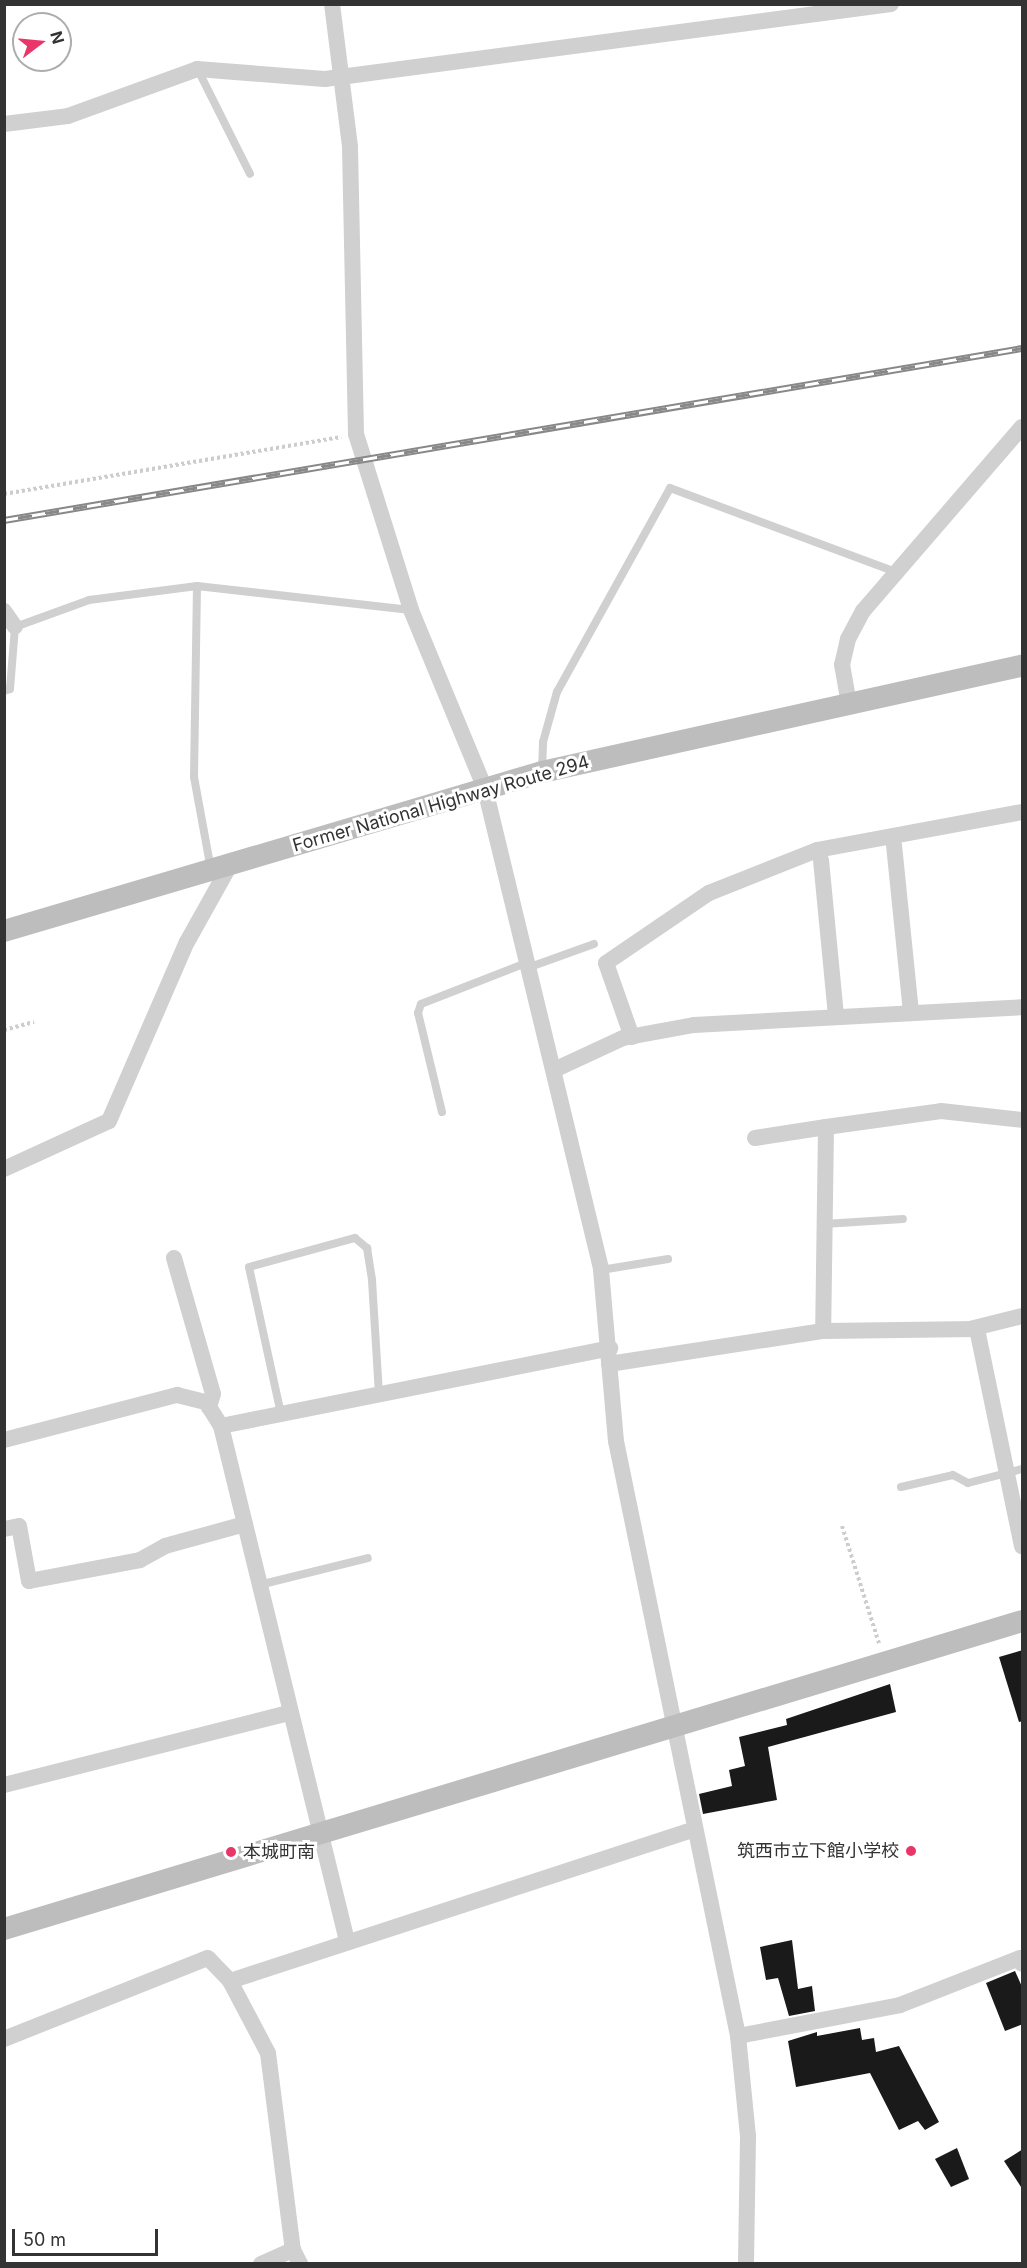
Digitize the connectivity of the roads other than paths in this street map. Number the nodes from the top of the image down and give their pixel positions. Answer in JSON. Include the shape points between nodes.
{"nodes":[{"id":1,"x":332,"y":4,"type":"edge"},
{"id":2,"x":891,"y":4,"type":"edge"},
{"id":3,"x":197,"y":69,"type":"junction"},
{"id":4,"x":342,"y":77,"type":"junction"},
{"id":5,"x":4,"y":124,"type":"edge"},
{"id":6,"x":250,"y":174,"type":"dead end"},
{"id":7,"x":1023,"y":427,"type":"edge"},
{"id":8,"x":896,"y":572,"type":"junction"},
{"id":9,"x":197,"y":586,"type":"junction"},
{"id":10,"x":411,"y":610,"type":"junction"},
{"id":11,"x":4,"y":611,"type":"edge"},
{"id":12,"x":15,"y":627,"type":"junction"},
{"id":13,"x":1023,"y":666,"type":"edge"},
{"id":14,"x":4,"y":691,"type":"edge"},
{"id":15,"x":849,"y":704,"type":"junction"},
{"id":16,"x":542,"y":772,"type":"junction"},
{"id":17,"x":485,"y":789,"type":"junction"},
{"id":18,"x":1023,"y":812,"type":"edge"},
{"id":19,"x":894,"y":845,"type":"dead end"},
{"id":20,"x":821,"y":860,"type":"dead end"},
{"id":21,"x":221,"y":867,"type":"junction"},
{"id":22,"x":4,"y":931,"type":"edge"},
{"id":23,"x":594,"y":944,"type":"dead end"},
{"id":24,"x":530,"y":964,"type":"junction"},
{"id":25,"x":1023,"y":1007,"type":"edge"},
{"id":26,"x":911,"y":1013,"type":"junction"},
{"id":27,"x":836,"y":1016,"type":"junction"},
{"id":28,"x":632,"y":1037,"type":"junction"},
{"id":29,"x":554,"y":1070,"type":"junction"},
{"id":30,"x":442,"y":1112,"type":"dead end"},
{"id":31,"x":1023,"y":1120,"type":"edge"},
{"id":32,"x":826,"y":1127,"type":"junction"},
{"id":33,"x":755,"y":1138,"type":"dead end"},
{"id":34,"x":4,"y":1169,"type":"edge"},
{"id":35,"x":903,"y":1219,"type":"dead end"},
{"id":36,"x":824,"y":1224,"type":"junction"},
{"id":37,"x":174,"y":1258,"type":"dead end"},
{"id":38,"x":668,"y":1259,"type":"dead end"},
{"id":39,"x":600,"y":1270,"type":"junction"},
{"id":40,"x":1023,"y":1316,"type":"edge"},
{"id":41,"x":970,"y":1329,"type":"junction"},
{"id":42,"x":823,"y":1331,"type":"junction"},
{"id":43,"x":609,"y":1356,"type":"junction"},
{"id":44,"x":379,"y":1393,"type":"junction"},
{"id":45,"x":209,"y":1407,"type":"junction"},
{"id":46,"x":281,"y":1414,"type":"junction"},
{"id":47,"x":221,"y":1426,"type":"junction"},
{"id":48,"x":4,"y":1440,"type":"edge"},
{"id":49,"x":1023,"y":1469,"type":"edge"},
{"id":50,"x":1005,"y":1472,"type":"junction"},
{"id":51,"x":901,"y":1487,"type":"dead end"},
{"id":52,"x":245,"y":1524,"type":"junction"},
{"id":53,"x":4,"y":1529,"type":"edge"},
{"id":54,"x":1023,"y":1546,"type":"edge"},
{"id":55,"x":368,"y":1558,"type":"dead end"},
{"id":56,"x":259,"y":1585,"type":"junction"},
{"id":57,"x":1023,"y":1621,"type":"edge"},
{"id":58,"x":288,"y":1713,"type":"junction"},
{"id":59,"x":676,"y":1730,"type":"junction"},
{"id":60,"x":4,"y":1785,"type":"edge"},
{"id":61,"x":695,"y":1829,"type":"junction"},
{"id":62,"x":318,"y":1835,"type":"junction"},
{"id":63,"x":4,"y":1929,"type":"edge"},
{"id":64,"x":347,"y":1941,"type":"junction"},
{"id":65,"x":1023,"y":1964,"type":"edge"},
{"id":66,"x":231,"y":1981,"type":"junction"},
{"id":67,"x":738,"y":2036,"type":"junction"},
{"id":68,"x":4,"y":2039,"type":"edge"},
{"id":69,"x":297,"y":2257,"type":"edge"},
{"id":70,"x":261,"y":2264,"type":"edge"},
{"id":71,"x":746,"y":2264,"type":"edge"}],
"edges":[{"from":1,"to":4,"type":"street"},
{"from":2,"to":4,"type":"street"},
{"from":3,"to":4,"type":"street"},
{"from":3,"to":5,"type":"street","via":[[68,116]]},
{"from":3,"to":6,"type":"lane"},
{"from":4,"to":10,"type":"street","via":[[355,257],[357,434]]},
{"from":7,"to":8,"type":"street"},
{"from":8,"to":15,"type":"street","via":[[848,639],[842,665]]},
{"from":8,"to":16,"type":"lane","via":[[670,488],[557,692],[543,742]]},
{"from":9,"to":10,"type":"lane"},
{"from":9,"to":12,"type":"lane","via":[[89,600]]},
{"from":9,"to":21,"type":"lane","via":[[194,777]]},
{"from":10,"to":17,"type":"street"},
{"from":11,"to":12,"type":"street"},
{"from":12,"to":14,"type":"lane","via":[[10,689]]},
{"from":13,"to":15,"type":"street","name":"Former National Highway Route 294"},
{"from":15,"to":16,"type":"street","name":"Former National Highway Route 294"},
{"from":16,"to":17,"type":"street","name":"Former National Highway Route 294"},
{"from":17,"to":21,"type":"street","name":"Former National Highway Route 294"},
{"from":17,"to":24,"type":"street"},
{"from":18,"to":28,"type":"street","via":[[817,850],[709,893],[606,963]]},
{"from":19,"to":26,"type":"street"},
{"from":20,"to":27,"type":"street"},
{"from":21,"to":22,"type":"street","name":"Former National Highway Route 294"},
{"from":21,"to":34,"type":"street","via":[[109,1121]]},
{"from":23,"to":24,"type":"lane"},
{"from":24,"to":29,"type":"street"},
{"from":24,"to":30,"type":"lane","via":[[421,1004],[418,1013]]},
{"from":25,"to":26,"type":"street"},
{"from":26,"to":27,"type":"street"},
{"from":27,"to":28,"type":"street","via":[[694,1025]]},
{"from":28,"to":29,"type":"street"},
{"from":29,"to":39,"type":"street"},
{"from":31,"to":32,"type":"street","via":[[940,1111]]},
{"from":32,"to":33,"type":"street"},
{"from":32,"to":36,"type":"street"},
{"from":35,"to":36,"type":"lane"},
{"from":36,"to":42,"type":"street"},
{"from":37,"to":45,"type":"street","via":[[213,1394]]},
{"from":38,"to":39,"type":"lane"},
{"from":39,"to":43,"type":"street"},
{"from":40,"to":41,"type":"street"},
{"from":41,"to":42,"type":"street"},
{"from":41,"to":50,"type":"street","via":[[977,1329]]},
{"from":42,"to":43,"type":"street"},
{"from":43,"to":44,"type":"street"},
{"from":43,"to":59,"type":"street","via":[[616,1441]]},
{"from":44,"to":46,"type":"street"},
{"from":44,"to":46,"type":"lane","via":[[372,1280],[367,1248],[355,1238],[249,1268]]},
{"from":45,"to":47,"type":"street"},
{"from":45,"to":48,"type":"street","via":[[177,1395]]},
{"from":46,"to":47,"type":"street"},
{"from":47,"to":52,"type":"street"},
{"from":49,"to":50,"type":"lane"},
{"from":50,"to":51,"type":"lane","via":[[968,1483],[953,1474]]},
{"from":50,"to":54,"type":"street"},
{"from":52,"to":53,"type":"street","via":[[165,1546],[140,1560],[29,1581],[19,1526]]},
{"from":52,"to":56,"type":"street"},
{"from":55,"to":56,"type":"lane"},
{"from":56,"to":58,"type":"street"},
{"from":57,"to":59,"type":"street","via":[[884,1661]]},
{"from":58,"to":60,"type":"street"},
{"from":58,"to":62,"type":"street"},
{"from":59,"to":61,"type":"street"},
{"from":59,"to":62,"type":"street"},
{"from":61,"to":64,"type":"street"},
{"from":61,"to":67,"type":"street"},
{"from":62,"to":63,"type":"street"},
{"from":62,"to":64,"type":"street"},
{"from":64,"to":66,"type":"street"},
{"from":65,"to":67,"type":"street","via":[[1020,1958],[900,2005]]},
{"from":66,"to":68,"type":"street","via":[[208,1958]]},
{"from":66,"to":69,"type":"street","via":[[268,2053]]},
{"from":67,"to":71,"type":"street","via":[[748,2136]]},
{"from":69,"to":70,"type":"street"}]}
